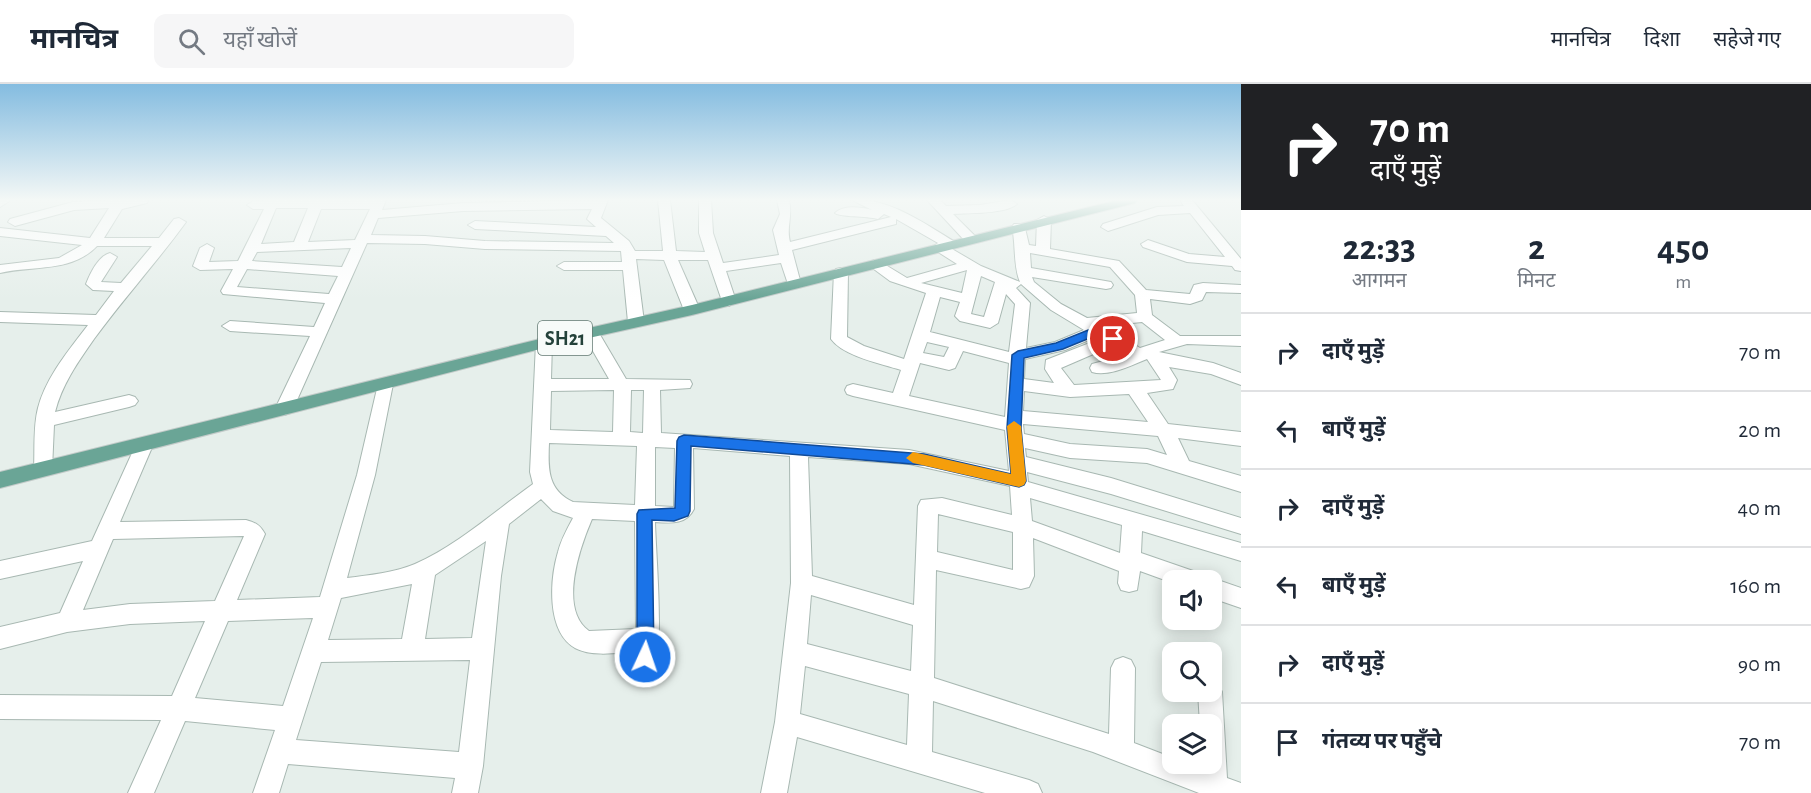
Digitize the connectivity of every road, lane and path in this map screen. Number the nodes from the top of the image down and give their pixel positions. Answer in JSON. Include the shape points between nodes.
{"nodes":[{"id":1,"x":10,"y":233,"type":"edge"},
{"id":2,"x":99,"y":233,"type":"edge"},
{"id":3,"x":170,"y":233,"type":"edge"},
{"id":4,"x":260,"y":233,"type":"edge"},
{"id":5,"x":304,"y":233,"type":"edge"},
{"id":6,"x":365,"y":233,"type":"edge"},
{"id":7,"x":609,"y":233,"type":"edge"},
{"id":8,"x":667,"y":233,"type":"edge"},
{"id":9,"x":707,"y":233,"type":"edge"},
{"id":10,"x":781,"y":233,"type":"edge"},
{"id":11,"x":851,"y":233,"type":"edge"},
{"id":12,"x":914,"y":233,"type":"edge"},
{"id":13,"x":924,"y":233,"type":"edge"},
{"id":14,"x":964,"y":233,"type":"edge"},
{"id":15,"x":994,"y":233,"type":"edge"},
{"id":16,"x":1028,"y":233,"type":"edge"},
{"id":17,"x":1035,"y":233,"type":"edge"},
{"id":18,"x":1212,"y":233,"type":"edge"},
{"id":19,"x":970,"y":239,"type":"junction"},
{"id":20,"x":92,"y":242,"type":"junction"},
{"id":21,"x":162,"y":242,"type":"junction"},
{"id":22,"x":361,"y":242,"type":"junction"},
{"id":23,"x":1148,"y":244,"type":"dead end"},
{"id":24,"x":299,"y":247,"type":"junction"},
{"id":25,"x":941,"y":247,"type":"junction"},
{"id":26,"x":207,"y":248,"type":"dead end"},
{"id":27,"x":252,"y":248,"type":"junction"},
{"id":28,"x":1023,"y":248,"type":"junction"},
{"id":29,"x":1043,"y":252,"type":"junction"},
{"id":30,"x":784,"y":253,"type":"junction"},
{"id":31,"x":629,"y":256,"type":"junction"},
{"id":32,"x":670,"y":256,"type":"junction"},
{"id":33,"x":110,"y":257,"type":"dead end"},
{"id":34,"x":714,"y":262,"type":"junction"},
{"id":35,"x":874,"y":264,"type":"junction"},
{"id":36,"x":243,"y":265,"type":"junction"},
{"id":37,"x":1238,"y":265,"type":"edge"},
{"id":38,"x":564,"y":266,"type":"dead end"},
{"id":39,"x":3,"y":267,"type":"edge"},
{"id":40,"x":972,"y":267,"type":"junction"},
{"id":41,"x":347,"y":272,"type":"junction"},
{"id":42,"x":841,"y":272,"type":"junction"},
{"id":43,"x":1026,"y":278,"type":"junction"},
{"id":44,"x":905,"y":282,"type":"junction"},
{"id":45,"x":1002,"y":282,"type":"junction"},
{"id":46,"x":794,"y":284,"type":"junction"},
{"id":47,"x":1106,"y":285,"type":"dead end"},
{"id":48,"x":125,"y":287,"type":"junction"},
{"id":49,"x":1241,"y":289,"type":"edge"},
{"id":50,"x":934,"y":290,"type":"junction"},
{"id":51,"x":1142,"y":294,"type":"junction"},
{"id":52,"x":335,"y":299,"type":"junction"},
{"id":53,"x":968,"y":299,"type":"junction"},
{"id":54,"x":729,"y":301,"type":"junction"},
{"id":55,"x":692,"y":310,"type":"junction"},
{"id":56,"x":0,"y":317,"type":"edge"},
{"id":57,"x":1145,"y":317,"type":"junction"},
{"id":58,"x":100,"y":320,"type":"junction"},
{"id":59,"x":636,"y":322,"type":"junction"},
{"id":60,"x":230,"y":326,"type":"dead end"},
{"id":61,"x":1092,"y":327,"type":"junction"},
{"id":62,"x":320,"y":332,"type":"junction"},
{"id":63,"x":590,"y":332,"type":"junction"},
{"id":64,"x":921,"y":335,"type":"junction"},
{"id":65,"x":1113,"y":339,"type":"junction"},
{"id":66,"x":1177,"y":341,"type":"junction"},
{"id":67,"x":1241,"y":342,"type":"edge"},
{"id":68,"x":544,"y":343,"type":"junction"},
{"id":69,"x":958,"y":344,"type":"junction"},
{"id":70,"x":1149,"y":355,"type":"junction"},
{"id":71,"x":1241,"y":355,"type":"edge"},
{"id":72,"x":1018,"y":357,"type":"junction"},
{"id":73,"x":912,"y":362,"type":"junction"},
{"id":74,"x":1098,"y":368,"type":"dead end"},
{"id":75,"x":1241,"y":379,"type":"edge"},
{"id":76,"x":385,"y":384,"type":"junction"},
{"id":77,"x":684,"y":384,"type":"dead end"},
{"id":78,"x":1016,"y":384,"type":"junction"},
{"id":79,"x":542,"y":385,"type":"junction"},
{"id":80,"x":652,"y":385,"type":"junction"},
{"id":81,"x":622,"y":386,"type":"junction"},
{"id":82,"x":1134,"y":388,"type":"junction"},
{"id":83,"x":853,"y":390,"type":"dead end"},
{"id":84,"x":1070,"y":391,"type":"junction"},
{"id":85,"x":899,"y":399,"type":"junction"},
{"id":86,"x":129,"y":401,"type":"dead end"},
{"id":87,"x":284,"y":409,"type":"junction"},
{"id":88,"x":46,"y":420,"type":"junction"},
{"id":89,"x":1014,"y":427,"type":"junction"},
{"id":90,"x":1164,"y":432,"type":"junction"},
{"id":91,"x":541,"y":436,"type":"junction"},
{"id":92,"x":621,"y":437,"type":"junction"},
{"id":93,"x":649,"y":439,"type":"junction"},
{"id":94,"x":1241,"y":440,"type":"edge"},
{"id":95,"x":684,"y":441,"type":"junction"},
{"id":96,"x":144,"y":445,"type":"junction"},
{"id":97,"x":799,"y":449,"type":"junction"},
{"id":98,"x":1182,"y":466,"type":"junction"},
{"id":99,"x":44,"y":469,"type":"junction"},
{"id":100,"x":1019,"y":477,"type":"junction"},
{"id":101,"x":0,"y":480,"type":"edge"},
{"id":102,"x":1241,"y":484,"type":"edge"},
{"id":103,"x":543,"y":487,"type":"junction"},
{"id":104,"x":585,"y":512,"type":"junction"},
{"id":105,"x":645,"y":514,"type":"junction"},
{"id":106,"x":500,"y":518,"type":"junction"},
{"id":107,"x":1132,"y":520,"type":"junction"},
{"id":108,"x":1023,"y":526,"type":"junction"},
{"id":109,"x":1241,"y":526,"type":"edge"},
{"id":110,"x":104,"y":540,"type":"junction"},
{"id":111,"x":1241,"y":552,"type":"edge"},
{"id":112,"x":925,"y":558,"type":"junction"},
{"id":113,"x":1130,"y":569,"type":"junction"},
{"id":114,"x":0,"y":570,"type":"edge"},
{"id":115,"x":425,"y":570,"type":"junction"},
{"id":116,"x":1162,"y":575,"type":"edge"},
{"id":117,"x":802,"y":584,"type":"junction"},
{"id":118,"x":1222,"y":591,"type":"edge"},
{"id":119,"x":1241,"y":598,"type":"edge"},
{"id":120,"x":330,"y":599,"type":"junction"},
{"id":121,"x":220,"y":611,"type":"junction"},
{"id":122,"x":923,"y":618,"type":"junction"},
{"id":123,"x":68,"y":622,"type":"junction"},
{"id":124,"x":0,"y":638,"type":"edge"},
{"id":125,"x":647,"y":639,"type":"junction"},
{"id":126,"x":481,"y":649,"type":"junction"},
{"id":127,"x":412,"y":650,"type":"junction"},
{"id":128,"x":313,"y":651,"type":"junction"},
{"id":129,"x":794,"y":652,"type":"junction"},
{"id":130,"x":1123,"y":668,"type":"dead end"},
{"id":131,"x":644,"y":674,"type":"dead end"},
{"id":132,"x":921,"y":685,"type":"junction"},
{"id":133,"x":0,"y":707,"type":"edge"},
{"id":134,"x":177,"y":708,"type":"junction"},
{"id":135,"x":291,"y":719,"type":"junction"},
{"id":136,"x":787,"y":722,"type":"junction"},
{"id":137,"x":280,"y":751,"type":"junction"},
{"id":138,"x":1120,"y":751,"type":"junction"},
{"id":139,"x":919,"y":761,"type":"junction"},
{"id":140,"x":470,"y":766,"type":"junction"},
{"id":141,"x":1221,"y":774,"type":"edge"},
{"id":142,"x":1224,"y":790,"type":"edge"},
{"id":143,"x":141,"y":793,"type":"edge"},
{"id":144,"x":266,"y":793,"type":"edge"},
{"id":145,"x":465,"y":793,"type":"edge"},
{"id":146,"x":774,"y":793,"type":"edge"},
{"id":147,"x":1029,"y":793,"type":"edge"}],
"edges":[{"from":1,"to":20,"type":"street"},
{"from":2,"to":20,"type":"street"},
{"from":3,"to":21,"type":"street"},
{"from":4,"to":27,"type":"street"},
{"from":5,"to":24,"type":"street"},
{"from":6,"to":22,"type":"street"},
{"from":7,"to":31,"type":"street"},
{"from":8,"to":32,"type":"street"},
{"from":9,"to":34,"type":"street"},
{"from":10,"to":30,"type":"street"},
{"from":11,"to":30,"type":"street"},
{"from":12,"to":25,"type":"street"},
{"from":13,"to":25,"type":"street"},
{"from":14,"to":19,"type":"street"},
{"from":15,"to":19,"type":"main road","number":"SH21"},
{"from":16,"to":28,"type":"street"},
{"from":17,"to":29,"type":"street"},
{"from":18,"to":37,"type":"street"},
{"from":19,"to":25,"type":"main road","number":"SH21"},
{"from":20,"to":21,"type":"street"},
{"from":20,"to":39,"type":"street","via":[[67,260]]},
{"from":21,"to":48,"type":"street"},
{"from":22,"to":24,"type":"street"},
{"from":22,"to":31,"type":"street","via":[[418,240]]},
{"from":22,"to":41,"type":"street"},
{"from":23,"to":37,"type":"street","via":[[1187,258]]},
{"from":24,"to":27,"type":"street"},
{"from":25,"to":35,"type":"main road","number":"SH21"},
{"from":25,"to":40,"type":"street"},
{"from":26,"to":36,"type":"street","via":[[200,266]]},
{"from":27,"to":36,"type":"street"},
{"from":28,"to":29,"type":"street"},
{"from":28,"to":43,"type":"street"},
{"from":29,"to":51,"type":"street","via":[[1114,264]]},
{"from":30,"to":34,"type":"street"},
{"from":30,"to":46,"type":"street"},
{"from":31,"to":32,"type":"street"},
{"from":31,"to":38,"type":"street"},
{"from":31,"to":59,"type":"street"},
{"from":32,"to":34,"type":"street"},
{"from":32,"to":55,"type":"street"},
{"from":33,"to":48,"type":"street","via":[[93,284]]},
{"from":34,"to":54,"type":"street"},
{"from":35,"to":42,"type":"main road","number":"SH21"},
{"from":35,"to":44,"type":"street"},
{"from":36,"to":41,"type":"street"},
{"from":36,"to":52,"type":"street","via":[[229,292]]},
{"from":40,"to":44,"type":"street"},
{"from":40,"to":45,"type":"street"},
{"from":40,"to":53,"type":"street"},
{"from":41,"to":52,"type":"street"},
{"from":42,"to":46,"type":"main road","number":"SH21"},
{"from":42,"to":73,"type":"street","via":[[839,339],[858,350]]},
{"from":43,"to":45,"type":"street"},
{"from":43,"to":47,"type":"street"},
{"from":43,"to":61,"type":"street","via":[[1056,307]]},
{"from":44,"to":50,"type":"street"},
{"from":45,"to":53,"type":"street","via":[[990,323],[964,318]]},
{"from":45,"to":72,"type":"street","via":[[1023,303]]},
{"from":46,"to":54,"type":"main road","number":"SH21"},
{"from":48,"to":58,"type":"street"},
{"from":49,"to":51,"type":"street","via":[[1203,287],[1198,288],[1197,297],[1190,299]]},
{"from":50,"to":53,"type":"street"},
{"from":50,"to":64,"type":"street"},
{"from":51,"to":57,"type":"street"},
{"from":52,"to":62,"type":"street"},
{"from":54,"to":55,"type":"main road","number":"SH21"},
{"from":55,"to":59,"type":"main road","number":"SH21"},
{"from":56,"to":58,"type":"street"},
{"from":57,"to":61,"type":"street"},
{"from":57,"to":66,"type":"street"},
{"from":58,"to":88,"type":"street","via":[[52,391]]},
{"from":59,"to":63,"type":"main road","number":"SH21"},
{"from":60,"to":62,"type":"street"},
{"from":61,"to":65,"type":"street"},
{"from":61,"to":72,"type":"street","via":[[1059,346]]},
{"from":62,"to":87,"type":"street"},
{"from":63,"to":68,"type":"main road","number":"SH21"},
{"from":63,"to":81,"type":"street"},
{"from":64,"to":69,"type":"street"},
{"from":64,"to":73,"type":"street"},
{"from":65,"to":70,"type":"street"},
{"from":65,"to":84,"type":"street","via":[[1052,364]]},
{"from":66,"to":67,"type":"street","via":[[1208,338]]},
{"from":66,"to":70,"type":"street"},
{"from":67,"to":71,"type":"street"},
{"from":68,"to":76,"type":"main road","number":"SH21"},
{"from":68,"to":79,"type":"street"},
{"from":69,"to":72,"type":"street"},
{"from":69,"to":73,"type":"street","via":[[949,364]]},
{"from":70,"to":74,"type":"street"},
{"from":70,"to":75,"type":"street"},
{"from":70,"to":82,"type":"street","via":[[1170,383]]},
{"from":72,"to":78,"type":"street"},
{"from":73,"to":85,"type":"street"},
{"from":76,"to":87,"type":"main road","number":"SH21"},
{"from":76,"to":120,"type":"street","via":[[366,475]]},
{"from":77,"to":80,"type":"street"},
{"from":78,"to":84,"type":"street"},
{"from":78,"to":89,"type":"street"},
{"from":79,"to":81,"type":"street"},
{"from":79,"to":91,"type":"street"},
{"from":80,"to":81,"type":"street"},
{"from":80,"to":93,"type":"street"},
{"from":81,"to":92,"type":"street"},
{"from":82,"to":84,"type":"street"},
{"from":82,"to":90,"type":"street"},
{"from":83,"to":85,"type":"street"},
{"from":85,"to":89,"type":"street"},
{"from":86,"to":88,"type":"street"},
{"from":87,"to":96,"type":"main road","number":"SH21"},
{"from":88,"to":99,"type":"street"},
{"from":89,"to":90,"type":"street"},
{"from":89,"to":98,"type":"street","via":[[1070,451],[1147,456]]},
{"from":89,"to":100,"type":"street"},
{"from":90,"to":94,"type":"street"},
{"from":90,"to":98,"type":"street"},
{"from":91,"to":92,"type":"street"},
{"from":91,"to":103,"type":"street","via":[[539,472]]},
{"from":92,"to":93,"type":"street"},
{"from":93,"to":95,"type":"street"},
{"from":93,"to":105,"type":"street"},
{"from":95,"to":97,"type":"street"},
{"from":95,"to":105,"type":"street","via":[[683,511],[674,515]]},
{"from":96,"to":99,"type":"main road","number":"SH21"},
{"from":96,"to":110,"type":"street"},
{"from":97,"to":100,"type":"street","via":[[924,459]]},
{"from":97,"to":117,"type":"street"},
{"from":98,"to":102,"type":"street"},
{"from":99,"to":101,"type":"main road","number":"SH21"},
{"from":100,"to":107,"type":"street"},
{"from":100,"to":108,"type":"street"},
{"from":100,"to":109,"type":"street","via":[[1111,486]]},
{"from":103,"to":104,"type":"street","via":[[560,505]]},
{"from":103,"to":106,"type":"street"},
{"from":104,"to":105,"type":"street"},
{"from":104,"to":125,"type":"street","via":[[565,566],[564,600],[570,627],[575,635],[589,642]]},
{"from":105,"to":125,"type":"street"},
{"from":106,"to":115,"type":"street"},
{"from":106,"to":126,"type":"street"},
{"from":107,"to":111,"type":"street"},
{"from":107,"to":113,"type":"street"},
{"from":108,"to":112,"type":"street","via":[[931,505],[927,512]]},
{"from":108,"to":112,"type":"street","via":[[1021,580]]},
{"from":108,"to":113,"type":"street"},
{"from":110,"to":114,"type":"street"},
{"from":110,"to":121,"type":"street","via":[[246,528],[253,531],[254,538]]},
{"from":110,"to":123,"type":"street"},
{"from":112,"to":122,"type":"street"},
{"from":113,"to":116,"type":"street"},
{"from":115,"to":120,"type":"street"},
{"from":115,"to":127,"type":"street"},
{"from":117,"to":122,"type":"street"},
{"from":117,"to":129,"type":"street"},
{"from":118,"to":119,"type":"street"},
{"from":120,"to":121,"type":"street"},
{"from":120,"to":128,"type":"street"},
{"from":121,"to":123,"type":"street","via":[[130,614]]},
{"from":121,"to":134,"type":"street"},
{"from":122,"to":132,"type":"street"},
{"from":123,"to":124,"type":"street"},
{"from":125,"to":131,"type":"street"},
{"from":126,"to":127,"type":"street"},
{"from":126,"to":140,"type":"street"},
{"from":127,"to":128,"type":"street"},
{"from":128,"to":135,"type":"street"},
{"from":129,"to":132,"type":"street"},
{"from":129,"to":136,"type":"street"},
{"from":130,"to":138,"type":"street"},
{"from":132,"to":138,"type":"street"},
{"from":132,"to":139,"type":"street"},
{"from":133,"to":134,"type":"street"},
{"from":134,"to":135,"type":"street"},
{"from":134,"to":143,"type":"street"},
{"from":135,"to":137,"type":"street"},
{"from":136,"to":139,"type":"street"},
{"from":136,"to":146,"type":"street"},
{"from":137,"to":140,"type":"street"},
{"from":137,"to":144,"type":"street"},
{"from":138,"to":142,"type":"street"},
{"from":139,"to":147,"type":"street"},
{"from":140,"to":145,"type":"street"},
{"from":141,"to":142,"type":"street"}]}
